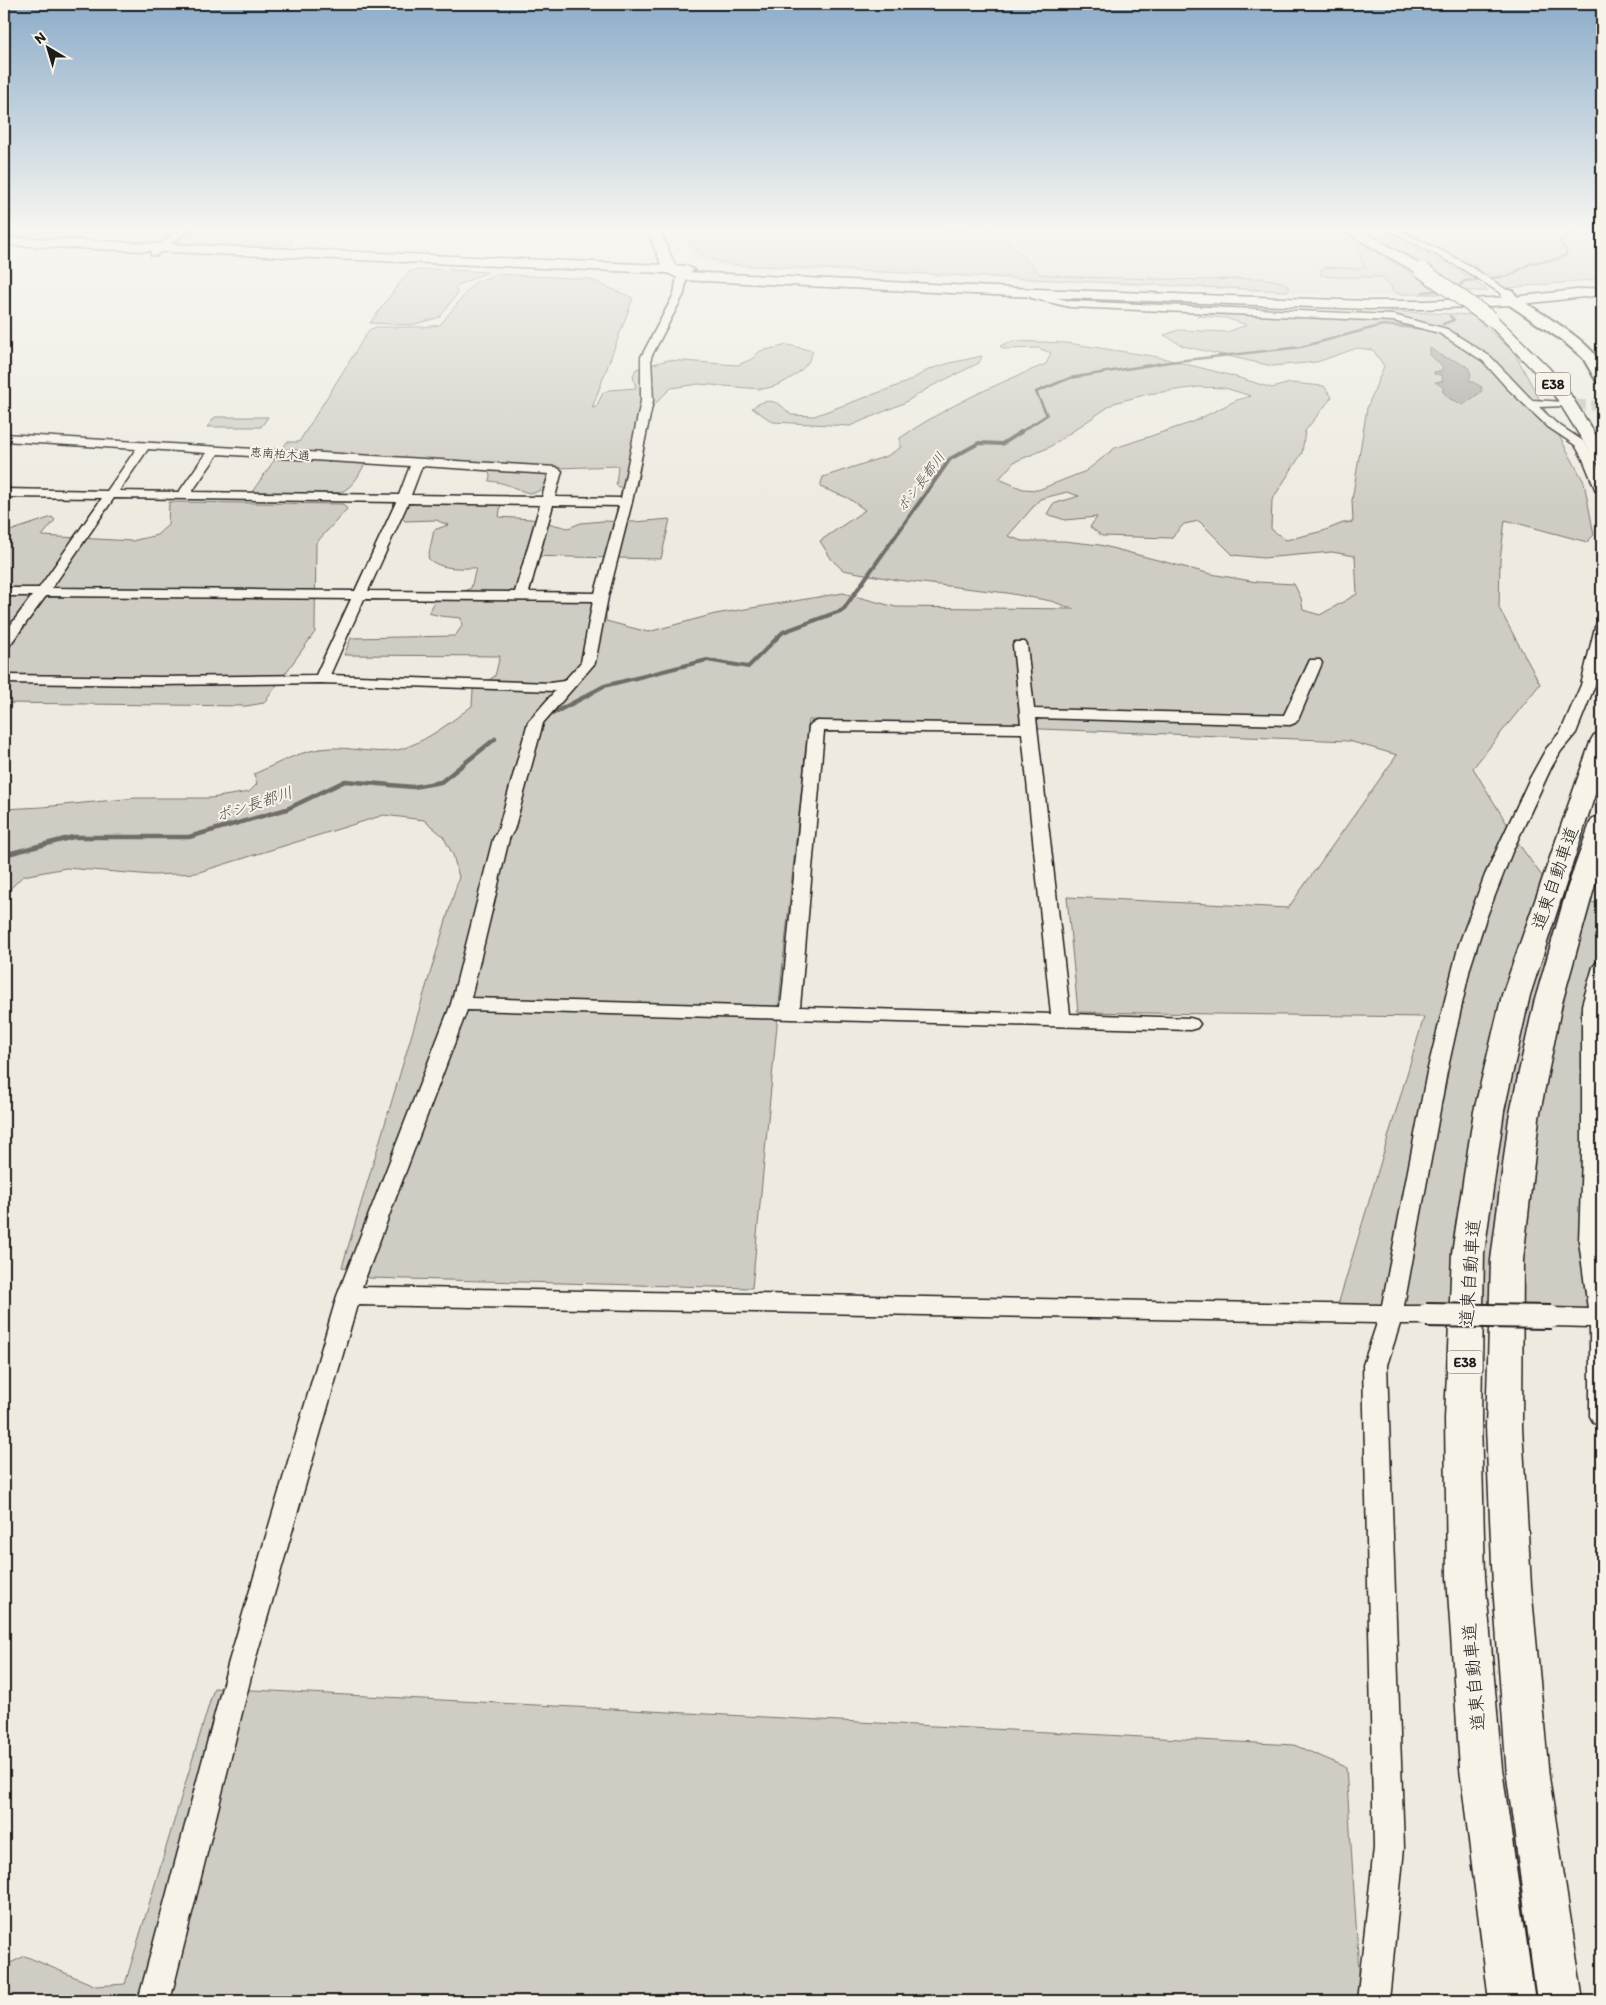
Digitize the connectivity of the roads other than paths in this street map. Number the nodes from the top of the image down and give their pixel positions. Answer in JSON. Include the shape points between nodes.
{"nodes":[{"id":1,"x":664,"y":323,"type":"edge"},
{"id":2,"x":1415,"y":323,"type":"edge"},
{"id":3,"x":1494,"y":323,"type":"edge"},
{"id":4,"x":1495,"y":323,"type":"edge"},
{"id":5,"x":1546,"y":323,"type":"edge"},
{"id":6,"x":1602,"y":379,"type":"edge"},
{"id":7,"x":1530,"y":403,"type":"junction"},
{"id":8,"x":1561,"y":404,"type":"tunnel mouth"},
{"id":9,"x":1602,"y":431,"type":"edge"},
{"id":10,"x":5,"y":439,"type":"edge"},
{"id":11,"x":145,"y":445,"type":"junction"},
{"id":12,"x":215,"y":449,"type":"junction"},
{"id":13,"x":1602,"y":458,"type":"edge"},
{"id":14,"x":418,"y":463,"type":"junction"},
{"id":15,"x":556,"y":471,"type":"joint"},
{"id":16,"x":1602,"y":491,"type":"edge"},
{"id":17,"x":4,"y":494,"type":"edge"},
{"id":18,"x":108,"y":496,"type":"junction"},
{"id":19,"x":182,"y":497,"type":"junction"},
{"id":20,"x":404,"y":498,"type":"junction"},
{"id":21,"x":548,"y":501,"type":"junction"},
{"id":22,"x":626,"y":502,"type":"junction"},
{"id":23,"x":4,"y":592,"type":"edge"},
{"id":24,"x":42,"y":593,"type":"junction"},
{"id":25,"x":361,"y":594,"type":"junction"},
{"id":26,"x":521,"y":596,"type":"junction"},
{"id":27,"x":601,"y":597,"type":"junction"},
{"id":28,"x":1602,"y":627,"type":"edge"},
{"id":29,"x":4,"y":643,"type":"edge"},
{"id":30,"x":1020,"y":645,"type":"dead end"},
{"id":31,"x":1315,"y":663,"type":"dead end"},
{"id":32,"x":4,"y":679,"type":"edge"},
{"id":33,"x":321,"y":679,"type":"junction"},
{"id":34,"x":569,"y":684,"type":"junction"},
{"id":35,"x":1029,"y":721,"type":"junction"},
{"id":36,"x":1602,"y":740,"type":"edge"},
{"id":37,"x":1602,"y":822,"type":"edge"},
{"id":38,"x":1602,"y":967,"type":"edge"},
{"id":39,"x":460,"y":1004,"type":"junction"},
{"id":40,"x":790,"y":1013,"type":"junction"},
{"id":41,"x":1061,"y":1021,"type":"junction"},
{"id":42,"x":1190,"y":1024,"type":"dead end"},
{"id":43,"x":348,"y":1296,"type":"junction"},
{"id":44,"x":1391,"y":1315,"type":"junction"},
{"id":45,"x":1602,"y":1318,"type":"edge"},
{"id":46,"x":1602,"y":1416,"type":"edge"},
{"id":47,"x":154,"y":2001,"type":"edge"},
{"id":48,"x":1373,"y":2001,"type":"edge"},
{"id":49,"x":1512,"y":2001,"type":"edge"},
{"id":50,"x":1560,"y":2001,"type":"edge"}],
"edges":[{"from":1,"to":22,"type":"street","via":[[646,357],[646,400]]},
{"from":2,"to":7,"type":"street","via":[[1432,326],[1487,359]]},
{"from":3,"to":13,"type":"main road","number":"E38","via":[[1564,397]]},
{"from":4,"to":9,"type":"main road","number":"E38","via":[[1550,370]]},
{"from":5,"to":6,"type":"street","via":[[1589,356]]},
{"from":7,"to":8,"type":"street"},
{"from":7,"to":16,"type":"street","via":[[1552,425],[1579,443]]},
{"from":10,"to":11,"type":"street","name":"恵南柏木通"},
{"from":11,"to":12,"type":"street","name":"恵南柏木通"},
{"from":11,"to":18,"type":"street"},
{"from":12,"to":14,"type":"street","name":"恵南柏木通"},
{"from":12,"to":19,"type":"street"},
{"from":14,"to":15,"type":"street","name":"恵南柏木通"},
{"from":14,"to":20,"type":"street"},
{"from":15,"to":21,"type":"street"},
{"from":17,"to":18,"type":"street"},
{"from":18,"to":19,"type":"street"},
{"from":18,"to":24,"type":"street"},
{"from":19,"to":20,"type":"street"},
{"from":20,"to":21,"type":"street"},
{"from":20,"to":25,"type":"street"},
{"from":21,"to":22,"type":"street"},
{"from":21,"to":26,"type":"street"},
{"from":22,"to":27,"type":"street"},
{"from":23,"to":24,"type":"street"},
{"from":24,"to":25,"type":"street"},
{"from":24,"to":29,"type":"street"},
{"from":25,"to":26,"type":"street"},
{"from":25,"to":33,"type":"street"},
{"from":26,"to":27,"type":"street"},
{"from":27,"to":34,"type":"street","via":[[588,663]]},
{"from":28,"to":44,"type":"street","via":[[1588,686],[1568,733],[1544,768],[1508,841],[1480,910],[1458,982]]},
{"from":30,"to":35,"type":"street"},
{"from":31,"to":35,"type":"street","via":[[1290,720]]},
{"from":32,"to":33,"type":"street"},
{"from":33,"to":34,"type":"street","via":[[549,687]]},
{"from":34,"to":39,"type":"street","via":[[536,722],[501,839]]},
{"from":35,"to":40,"type":"street","via":[[817,726]]},
{"from":35,"to":41,"type":"street"},
{"from":36,"to":49,"type":"main road","name":"道東自動車道","number":"E38","via":[[1516,995],[1489,1111],[1468,1254],[1463,1419],[1466,1577],[1482,1769]]},
{"from":37,"to":50,"type":"main road","name":"道東自動車道","via":[[1548,1003],[1524,1118],[1507,1260],[1504,1427],[1512,1586],[1528,1777]]},
{"from":38,"to":45,"type":"street","via":[[1591,1005],[1590,1241]]},
{"from":39,"to":40,"type":"street"},
{"from":39,"to":43,"type":"street"},
{"from":40,"to":41,"type":"street"},
{"from":41,"to":42,"type":"street"},
{"from":43,"to":44,"type":"street"},
{"from":43,"to":47,"type":"street","via":[[242,1661]]},
{"from":44,"to":45,"type":"street","bridge":true},
{"from":44,"to":48,"type":"street","via":[[1375,1365],[1389,1848]]},
{"from":45,"to":46,"type":"street"}]}
